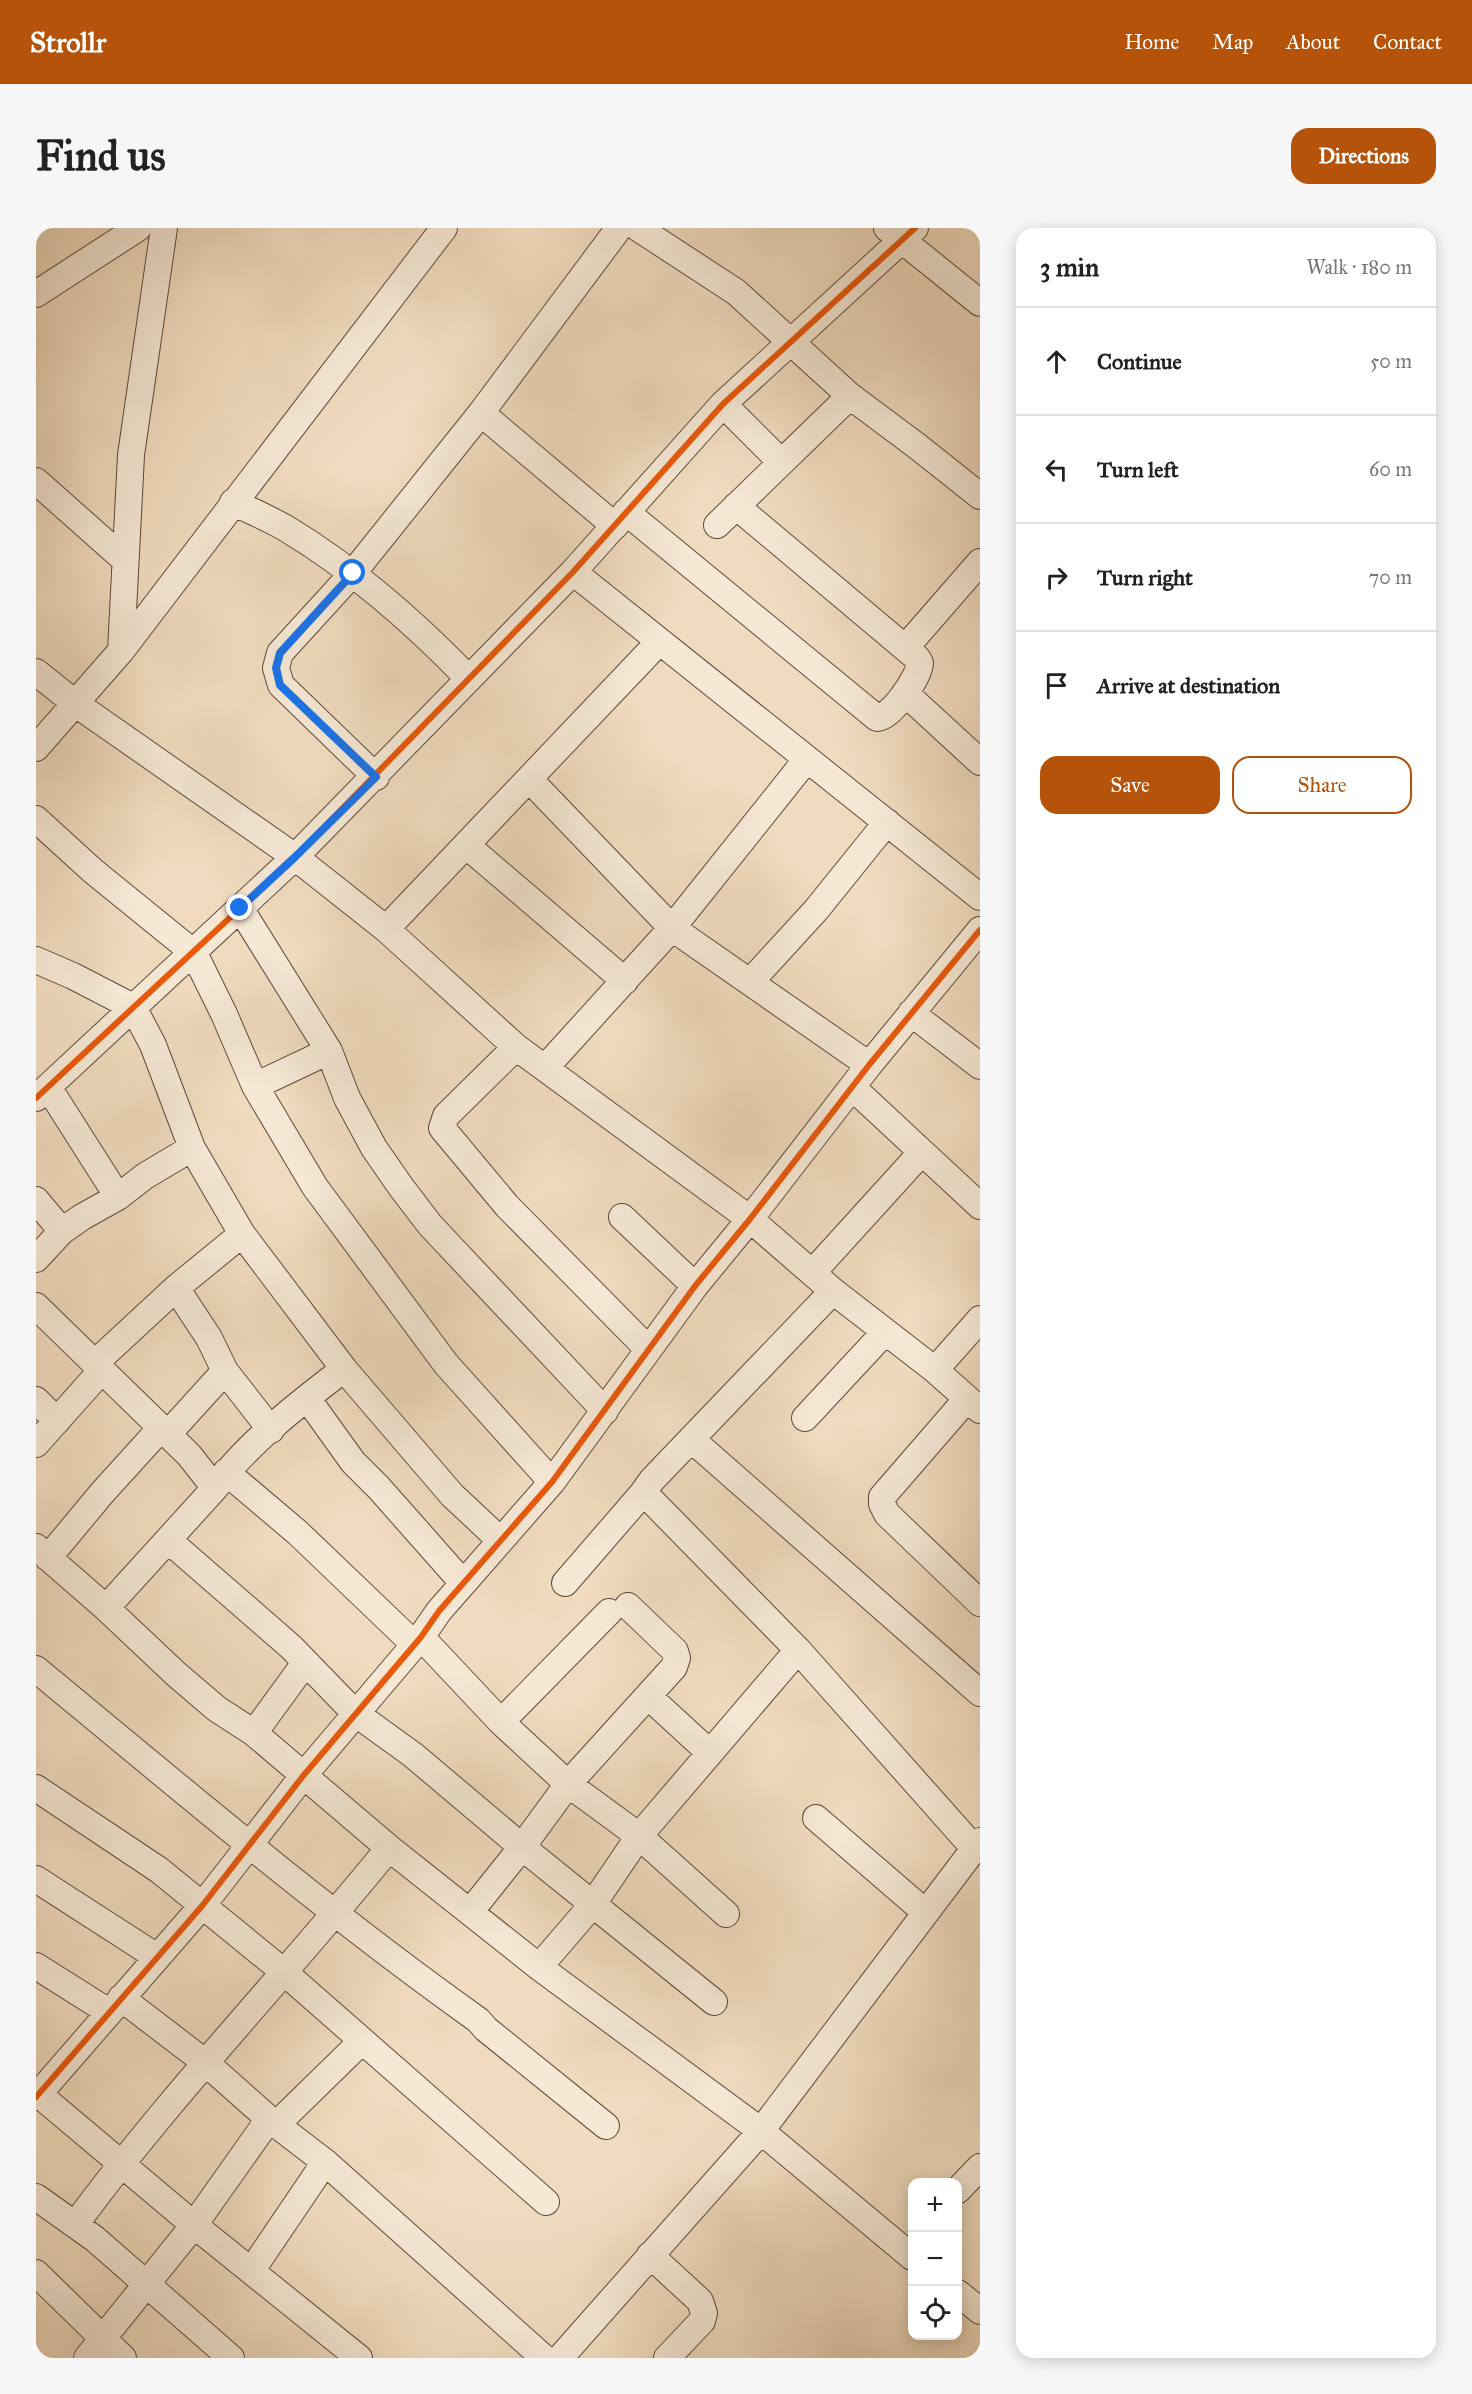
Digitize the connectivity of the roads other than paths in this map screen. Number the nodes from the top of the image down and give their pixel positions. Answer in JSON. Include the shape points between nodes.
{"nodes":[{"id":1,"x":164,"y":228,"type":"edge"},
{"id":2,"x":444,"y":228,"type":"edge"},
{"id":3,"x":619,"y":228,"type":"edge"},
{"id":4,"x":639,"y":228,"type":"edge"},
{"id":5,"x":132,"y":230,"type":"edge"},
{"id":6,"x":901,"y":232,"type":"edge"},
{"id":7,"x":36,"y":294,"type":"edge"},
{"id":8,"x":980,"y":303,"type":"edge"},
{"id":9,"x":792,"y":342,"type":"junction"},
{"id":10,"x":850,"y":396,"type":"junction"},
{"id":11,"x":723,"y":404,"type":"junction"},
{"id":12,"x":481,"y":413,"type":"junction"},
{"id":13,"x":781,"y":462,"type":"junction"},
{"id":14,"x":36,"y":481,"type":"edge"},
{"id":15,"x":980,"y":496,"type":"edge"},
{"id":16,"x":233,"y":502,"type":"junction"},
{"id":17,"x":736,"y":506,"type":"junction"},
{"id":18,"x":620,"y":519,"type":"junction"},
{"id":19,"x":717,"y":525,"type":"dead end"},
{"id":20,"x":125,"y":560,"type":"junction"},
{"id":21,"x":980,"y":562,"type":"edge"},
{"id":22,"x":573,"y":572,"type":"junction"},
{"id":23,"x":353,"y":573,"type":"junction"},
{"id":24,"x":659,"y":642,"type":"junction"},
{"id":25,"x":906,"y":647,"type":"junction"},
{"id":26,"x":121,"y":651,"type":"junction"},
{"id":27,"x":36,"y":672,"type":"edge"},
{"id":28,"x":469,"y":679,"type":"junction"},
{"id":29,"x":905,"y":693,"type":"junction"},
{"id":30,"x":76,"y":704,"type":"junction"},
{"id":31,"x":36,"y":748,"type":"edge"},
{"id":32,"x":807,"y":759,"type":"junction"},
{"id":33,"x":980,"y":762,"type":"edge"},
{"id":34,"x":376,"y":777,"type":"junction"},
{"id":35,"x":529,"y":779,"type":"junction"},
{"id":36,"x":36,"y":819,"type":"edge"},
{"id":37,"x":887,"y":822,"type":"junction"},
{"id":38,"x":466,"y":845,"type":"junction"},
{"id":39,"x":295,"y":857,"type":"junction"},
{"id":40,"x":980,"y":897,"type":"edge"},
{"id":41,"x":240,"y":908,"type":"junction"},
{"id":42,"x":672,"y":927,"type":"junction"},
{"id":43,"x":386,"y":929,"type":"junction"},
{"id":44,"x":980,"y":930,"type":"edge"},
{"id":45,"x":194,"y":953,"type":"junction"},
{"id":46,"x":36,"y":960,"type":"edge"},
{"id":47,"x":626,"y":981,"type":"junction"},
{"id":48,"x":750,"y":981,"type":"junction"},
{"id":49,"x":133,"y":1007,"type":"junction"},
{"id":50,"x":911,"y":1013,"type":"junction"},
{"id":51,"x":516,"y":1047,"type":"junction"},
{"id":52,"x":329,"y":1052,"type":"junction"},
{"id":53,"x":869,"y":1065,"type":"junction"},
{"id":54,"x":980,"y":1066,"type":"edge"},
{"id":55,"x":545,"y":1068,"type":"junction"},
{"id":56,"x":255,"y":1086,"type":"junction"},
{"id":57,"x":852,"y":1088,"type":"junction"},
{"id":58,"x":42,"y":1092,"type":"edge"},
{"id":59,"x":192,"y":1148,"type":"junction"},
{"id":60,"x":922,"y":1152,"type":"junction"},
{"id":61,"x":118,"y":1197,"type":"junction"},
{"id":62,"x":36,"y":1200,"type":"edge"},
{"id":63,"x":980,"y":1206,"type":"edge"},
{"id":64,"x":621,"y":1217,"type":"dead end"},
{"id":65,"x":750,"y":1219,"type":"junction"},
{"id":66,"x":62,"y":1231,"type":"junction"},
{"id":67,"x":242,"y":1234,"type":"junction"},
{"id":68,"x":36,"y":1259,"type":"edge"},
{"id":69,"x":813,"y":1272,"type":"junction"},
{"id":70,"x":695,"y":1286,"type":"junction"},
{"id":71,"x":176,"y":1288,"type":"junction"},
{"id":72,"x":833,"y":1291,"type":"junction"},
{"id":73,"x":36,"y":1306,"type":"edge"},
{"id":74,"x":980,"y":1319,"type":"edge"},
{"id":75,"x":885,"y":1332,"type":"junction"},
{"id":76,"x":648,"y":1349,"type":"junction"},
{"id":77,"x":99,"y":1366,"type":"junction"},
{"id":78,"x":344,"y":1370,"type":"junction"},
{"id":79,"x":935,"y":1370,"type":"junction"},
{"id":80,"x":225,"y":1371,"type":"junction"},
{"id":81,"x":307,"y":1398,"type":"junction"},
{"id":82,"x":36,"y":1400,"type":"edge"},
{"id":83,"x":973,"y":1405,"type":"edge"},
{"id":84,"x":605,"y":1411,"type":"junction"},
{"id":85,"x":805,"y":1418,"type":"dead end"},
{"id":86,"x":57,"y":1421,"type":"junction"},
{"id":87,"x":271,"y":1430,"type":"junction"},
{"id":88,"x":164,"y":1431,"type":"junction"},
{"id":89,"x":691,"y":1439,"type":"junction"},
{"id":90,"x":36,"y":1444,"type":"edge"},
{"id":91,"x":220,"y":1480,"type":"junction"},
{"id":92,"x":552,"y":1482,"type":"junction"},
{"id":93,"x":642,"y":1494,"type":"junction"},
{"id":94,"x":168,"y":1540,"type":"junction"},
{"id":95,"x":500,"y":1540,"type":"junction"},
{"id":96,"x":42,"y":1552,"type":"edge"},
{"id":97,"x":463,"y":1583,"type":"junction"},
{"id":98,"x":566,"y":1583,"type":"dead end"},
{"id":99,"x":980,"y":1603,"type":"edge"},
{"id":100,"x":106,"y":1608,"type":"junction"},
{"id":101,"x":417,"y":1641,"type":"junction"},
{"id":102,"x":798,"y":1650,"type":"junction"},
{"id":103,"x":305,"y":1663,"type":"junction"},
{"id":104,"x":36,"y":1669,"type":"edge"},
{"id":105,"x":980,"y":1693,"type":"edge"},
{"id":106,"x":648,"y":1696,"type":"junction"},
{"id":107,"x":356,"y":1713,"type":"junction"},
{"id":108,"x":501,"y":1722,"type":"junction"},
{"id":109,"x":254,"y":1733,"type":"junction"},
{"id":110,"x":710,"y":1753,"type":"junction"},
{"id":111,"x":303,"y":1776,"type":"junction"},
{"id":112,"x":568,"y":1784,"type":"junction"},
{"id":113,"x":36,"y":1788,"type":"edge"},
{"id":114,"x":816,"y":1818,"type":"dead end"},
{"id":115,"x":639,"y":1836,"type":"junction"},
{"id":116,"x":977,"y":1845,"type":"edge"},
{"id":117,"x":250,"y":1846,"type":"junction"},
{"id":118,"x":522,"y":1847,"type":"junction"},
{"id":119,"x":389,"y":1848,"type":"junction"},
{"id":120,"x":36,"y":1879,"type":"edge"},
{"id":121,"x":593,"y":1904,"type":"junction"},
{"id":122,"x":202,"y":1906,"type":"junction"},
{"id":123,"x":336,"y":1912,"type":"junction"},
{"id":124,"x":470,"y":1912,"type":"junction"},
{"id":125,"x":925,"y":1912,"type":"junction"},
{"id":126,"x":726,"y":1914,"type":"dead end"},
{"id":127,"x":157,"y":1957,"type":"junction"},
{"id":128,"x":36,"y":1966,"type":"edge"},
{"id":129,"x":539,"y":1968,"type":"junction"},
{"id":130,"x":284,"y":1972,"type":"junction"},
{"id":131,"x":714,"y":2002,"type":"dead end"},
{"id":132,"x":115,"y":2005,"type":"junction"},
{"id":133,"x":362,"y":2041,"type":"junction"},
{"id":134,"x":206,"y":2063,"type":"junction"},
{"id":135,"x":37,"y":2095,"type":"edge"},
{"id":136,"x":273,"y":2122,"type":"junction"},
{"id":137,"x":606,"y":2126,"type":"dead end"},
{"id":138,"x":761,"y":2132,"type":"junction"},
{"id":139,"x":326,"y":2162,"type":"junction"},
{"id":140,"x":120,"y":2163,"type":"junction"},
{"id":141,"x":980,"y":2167,"type":"edge"},
{"id":142,"x":962,"y":2185,"type":"edge"},
{"id":143,"x":36,"y":2198,"type":"edge"},
{"id":144,"x":546,"y":2202,"type":"dead end"},
{"id":145,"x":75,"y":2225,"type":"junction"},
{"id":146,"x":194,"y":2225,"type":"junction"},
{"id":147,"x":908,"y":2247,"type":"edge"},
{"id":148,"x":650,"y":2255,"type":"junction"},
{"id":149,"x":252,"y":2270,"type":"junction"},
{"id":150,"x":36,"y":2273,"type":"edge"},
{"id":151,"x":146,"y":2283,"type":"junction"},
{"id":152,"x":962,"y":2296,"type":"edge"},
{"id":153,"x":979,"y":2308,"type":"edge"},
{"id":154,"x":95,"y":2349,"type":"edge"},
{"id":155,"x":123,"y":2358,"type":"edge"},
{"id":156,"x":231,"y":2358,"type":"edge"},
{"id":157,"x":359,"y":2358,"type":"edge"},
{"id":158,"x":544,"y":2358,"type":"edge"},
{"id":159,"x":560,"y":2358,"type":"edge"},
{"id":160,"x":667,"y":2358,"type":"edge"}],
"edges":[{"from":1,"to":20,"type":"street","via":[[131,455]]},
{"from":2,"to":16,"type":"street"},
{"from":3,"to":12,"type":"street"},
{"from":4,"to":9,"type":"street","via":[[736,292]]},
{"from":5,"to":7,"type":"street"},
{"from":6,"to":8,"type":"street"},
{"from":6,"to":9,"type":"street"},
{"from":9,"to":10,"type":"street"},
{"from":9,"to":11,"type":"street"},
{"from":10,"to":13,"type":"street"},
{"from":10,"to":15,"type":"street"},
{"from":11,"to":13,"type":"street"},
{"from":11,"to":18,"type":"street"},
{"from":12,"to":18,"type":"street"},
{"from":12,"to":23,"type":"street"},
{"from":13,"to":17,"type":"street"},
{"from":14,"to":20,"type":"street"},
{"from":16,"to":23,"type":"street","via":[[285,528]]},
{"from":16,"to":26,"type":"street"},
{"from":17,"to":19,"type":"street"},
{"from":17,"to":25,"type":"street"},
{"from":18,"to":22,"type":"street"},
{"from":18,"to":29,"type":"street","via":[[877,718],[885,716]]},
{"from":20,"to":26,"type":"street"},
{"from":21,"to":25,"type":"street"},
{"from":22,"to":24,"type":"street"},
{"from":22,"to":28,"type":"street"},
{"from":23,"to":28,"type":"street","via":[[433,642]]},
{"from":23,"to":34,"type":"street","via":[[280,653],[276,668],[280,685]]},
{"from":24,"to":32,"type":"street"},
{"from":24,"to":35,"type":"street"},
{"from":25,"to":29,"type":"street","via":[[920,663],[920,669]]},
{"from":26,"to":30,"type":"street"},
{"from":27,"to":30,"type":"street"},
{"from":28,"to":34,"type":"street"},
{"from":29,"to":33,"type":"street"},
{"from":30,"to":31,"type":"street"},
{"from":30,"to":39,"type":"street"},
{"from":32,"to":37,"type":"street"},
{"from":32,"to":42,"type":"street"},
{"from":34,"to":39,"type":"street"},
{"from":35,"to":38,"type":"street"},
{"from":35,"to":42,"type":"street"},
{"from":36,"to":45,"type":"street"},
{"from":37,"to":40,"type":"street"},
{"from":37,"to":48,"type":"street","via":[[816,910]]},
{"from":38,"to":43,"type":"street"},
{"from":38,"to":47,"type":"street"},
{"from":39,"to":41,"type":"street"},
{"from":39,"to":43,"type":"street"},
{"from":41,"to":45,"type":"street"},
{"from":41,"to":52,"type":"street"},
{"from":42,"to":47,"type":"street"},
{"from":42,"to":48,"type":"street"},
{"from":43,"to":51,"type":"street"},
{"from":44,"to":50,"type":"street"},
{"from":45,"to":49,"type":"street"},
{"from":45,"to":56,"type":"street"},
{"from":46,"to":49,"type":"street"},
{"from":47,"to":55,"type":"street"},
{"from":48,"to":53,"type":"street"},
{"from":49,"to":58,"type":"street"},
{"from":49,"to":59,"type":"street","via":[[153,1045]]},
{"from":50,"to":53,"type":"street"},
{"from":50,"to":54,"type":"street"},
{"from":51,"to":55,"type":"street"},
{"from":51,"to":76,"type":"street","via":[[446,1116],[441,1128],[507,1206]]},
{"from":52,"to":56,"type":"street"},
{"from":52,"to":84,"type":"street","via":[[347,1098],[374,1148],[430,1225]]},
{"from":53,"to":57,"type":"street"},
{"from":55,"to":65,"type":"street"},
{"from":56,"to":92,"type":"street","via":[[315,1187],[418,1327],[446,1364]]},
{"from":57,"to":60,"type":"street"},
{"from":57,"to":65,"type":"street"},
{"from":58,"to":61,"type":"street"},
{"from":59,"to":61,"type":"street"},
{"from":59,"to":67,"type":"street"},
{"from":60,"to":63,"type":"street"},
{"from":60,"to":69,"type":"street"},
{"from":61,"to":66,"type":"street"},
{"from":62,"to":66,"type":"street"},
{"from":64,"to":70,"type":"street"},
{"from":65,"to":69,"type":"street"},
{"from":65,"to":70,"type":"street"},
{"from":66,"to":68,"type":"street"},
{"from":67,"to":71,"type":"street"},
{"from":67,"to":78,"type":"street"},
{"from":69,"to":72,"type":"street"},
{"from":70,"to":76,"type":"street"},
{"from":71,"to":77,"type":"street"},
{"from":71,"to":80,"type":"street"},
{"from":72,"to":75,"type":"street"},
{"from":72,"to":89,"type":"street"},
{"from":73,"to":77,"type":"street"},
{"from":74,"to":79,"type":"street"},
{"from":75,"to":79,"type":"street"},
{"from":75,"to":85,"type":"street"},
{"from":76,"to":84,"type":"street"},
{"from":77,"to":86,"type":"street"},
{"from":77,"to":88,"type":"street"},
{"from":78,"to":81,"type":"street"},
{"from":78,"to":95,"type":"street","via":[[452,1495]]},
{"from":79,"to":83,"type":"street"},
{"from":80,"to":87,"type":"street"},
{"from":80,"to":88,"type":"street"},
{"from":81,"to":87,"type":"street"},
{"from":81,"to":97,"type":"street","via":[[353,1462]]},
{"from":82,"to":86,"type":"street"},
{"from":83,"to":99,"type":"street","via":[[882,1497],[882,1504],[887,1515]]},
{"from":84,"to":92,"type":"street"},
{"from":86,"to":90,"type":"street"},
{"from":87,"to":91,"type":"street"},
{"from":88,"to":91,"type":"street"},
{"from":88,"to":96,"type":"street"},
{"from":89,"to":93,"type":"street"},
{"from":89,"to":105,"type":"street"},
{"from":91,"to":94,"type":"street"},
{"from":91,"to":101,"type":"street","via":[[298,1533]]},
{"from":92,"to":95,"type":"street"},
{"from":93,"to":98,"type":"street"},
{"from":93,"to":102,"type":"street"},
{"from":94,"to":100,"type":"street"},
{"from":94,"to":103,"type":"street"},
{"from":95,"to":97,"type":"street"},
{"from":96,"to":100,"type":"street"},
{"from":97,"to":101,"type":"street"},
{"from":100,"to":109,"type":"street","via":[[217,1709]]},
{"from":101,"to":107,"type":"street"},
{"from":101,"to":108,"type":"street"},
{"from":102,"to":110,"type":"street"},
{"from":102,"to":116,"type":"street"},
{"from":103,"to":107,"type":"street"},
{"from":103,"to":109,"type":"street"},
{"from":104,"to":117,"type":"street"},
{"from":106,"to":108,"type":"street","via":[[674,1667],[675,1651],[619,1609]]},
{"from":106,"to":110,"type":"street"},
{"from":106,"to":112,"type":"street"},
{"from":107,"to":111,"type":"street"},
{"from":107,"to":118,"type":"street","via":[[413,1755]]},
{"from":108,"to":112,"type":"street"},
{"from":109,"to":111,"type":"street"},
{"from":110,"to":115,"type":"street"},
{"from":111,"to":117,"type":"street"},
{"from":111,"to":119,"type":"street"},
{"from":112,"to":115,"type":"street"},
{"from":112,"to":118,"type":"street"},
{"from":113,"to":122,"type":"street","via":[[159,1870]]},
{"from":114,"to":125,"type":"street"},
{"from":115,"to":121,"type":"street"},
{"from":115,"to":126,"type":"street"},
{"from":116,"to":125,"type":"street"},
{"from":117,"to":122,"type":"street"},
{"from":117,"to":123,"type":"street"},
{"from":118,"to":121,"type":"street"},
{"from":118,"to":124,"type":"street"},
{"from":119,"to":123,"type":"street"},
{"from":119,"to":124,"type":"street"},
{"from":120,"to":127,"type":"street"},
{"from":121,"to":129,"type":"street"},
{"from":121,"to":131,"type":"street"},
{"from":122,"to":127,"type":"street"},
{"from":122,"to":130,"type":"street"},
{"from":123,"to":130,"type":"street"},
{"from":123,"to":137,"type":"street","via":[[478,2020]]},
{"from":124,"to":129,"type":"street"},
{"from":125,"to":138,"type":"street"},
{"from":127,"to":132,"type":"street"},
{"from":128,"to":132,"type":"street"},
{"from":129,"to":138,"type":"street"},
{"from":130,"to":133,"type":"street"},
{"from":130,"to":134,"type":"street"},
{"from":132,"to":134,"type":"street"},
{"from":132,"to":135,"type":"street"},
{"from":133,"to":136,"type":"street"},
{"from":133,"to":144,"type":"street"},
{"from":134,"to":136,"type":"street"},
{"from":134,"to":140,"type":"street"},
{"from":135,"to":140,"type":"street"},
{"from":136,"to":139,"type":"street"},
{"from":136,"to":146,"type":"street"},
{"from":138,"to":147,"type":"street"},
{"from":138,"to":148,"type":"street"},
{"from":139,"to":149,"type":"street"},
{"from":139,"to":158,"type":"street"},
{"from":140,"to":145,"type":"street"},
{"from":140,"to":146,"type":"street"},
{"from":141,"to":142,"type":"street"},
{"from":143,"to":145,"type":"street"},
{"from":145,"to":151,"type":"street"},
{"from":146,"to":149,"type":"street"},
{"from":146,"to":151,"type":"street"},
{"from":148,"to":159,"type":"street"},
{"from":148,"to":160,"type":"street","via":[[700,2301],[704,2313],[702,2321]]},
{"from":149,"to":157,"type":"street"},
{"from":150,"to":154,"type":"street"},
{"from":151,"to":154,"type":"street"},
{"from":151,"to":156,"type":"street"},
{"from":152,"to":153,"type":"street"},
{"from":154,"to":155,"type":"street"}]}
